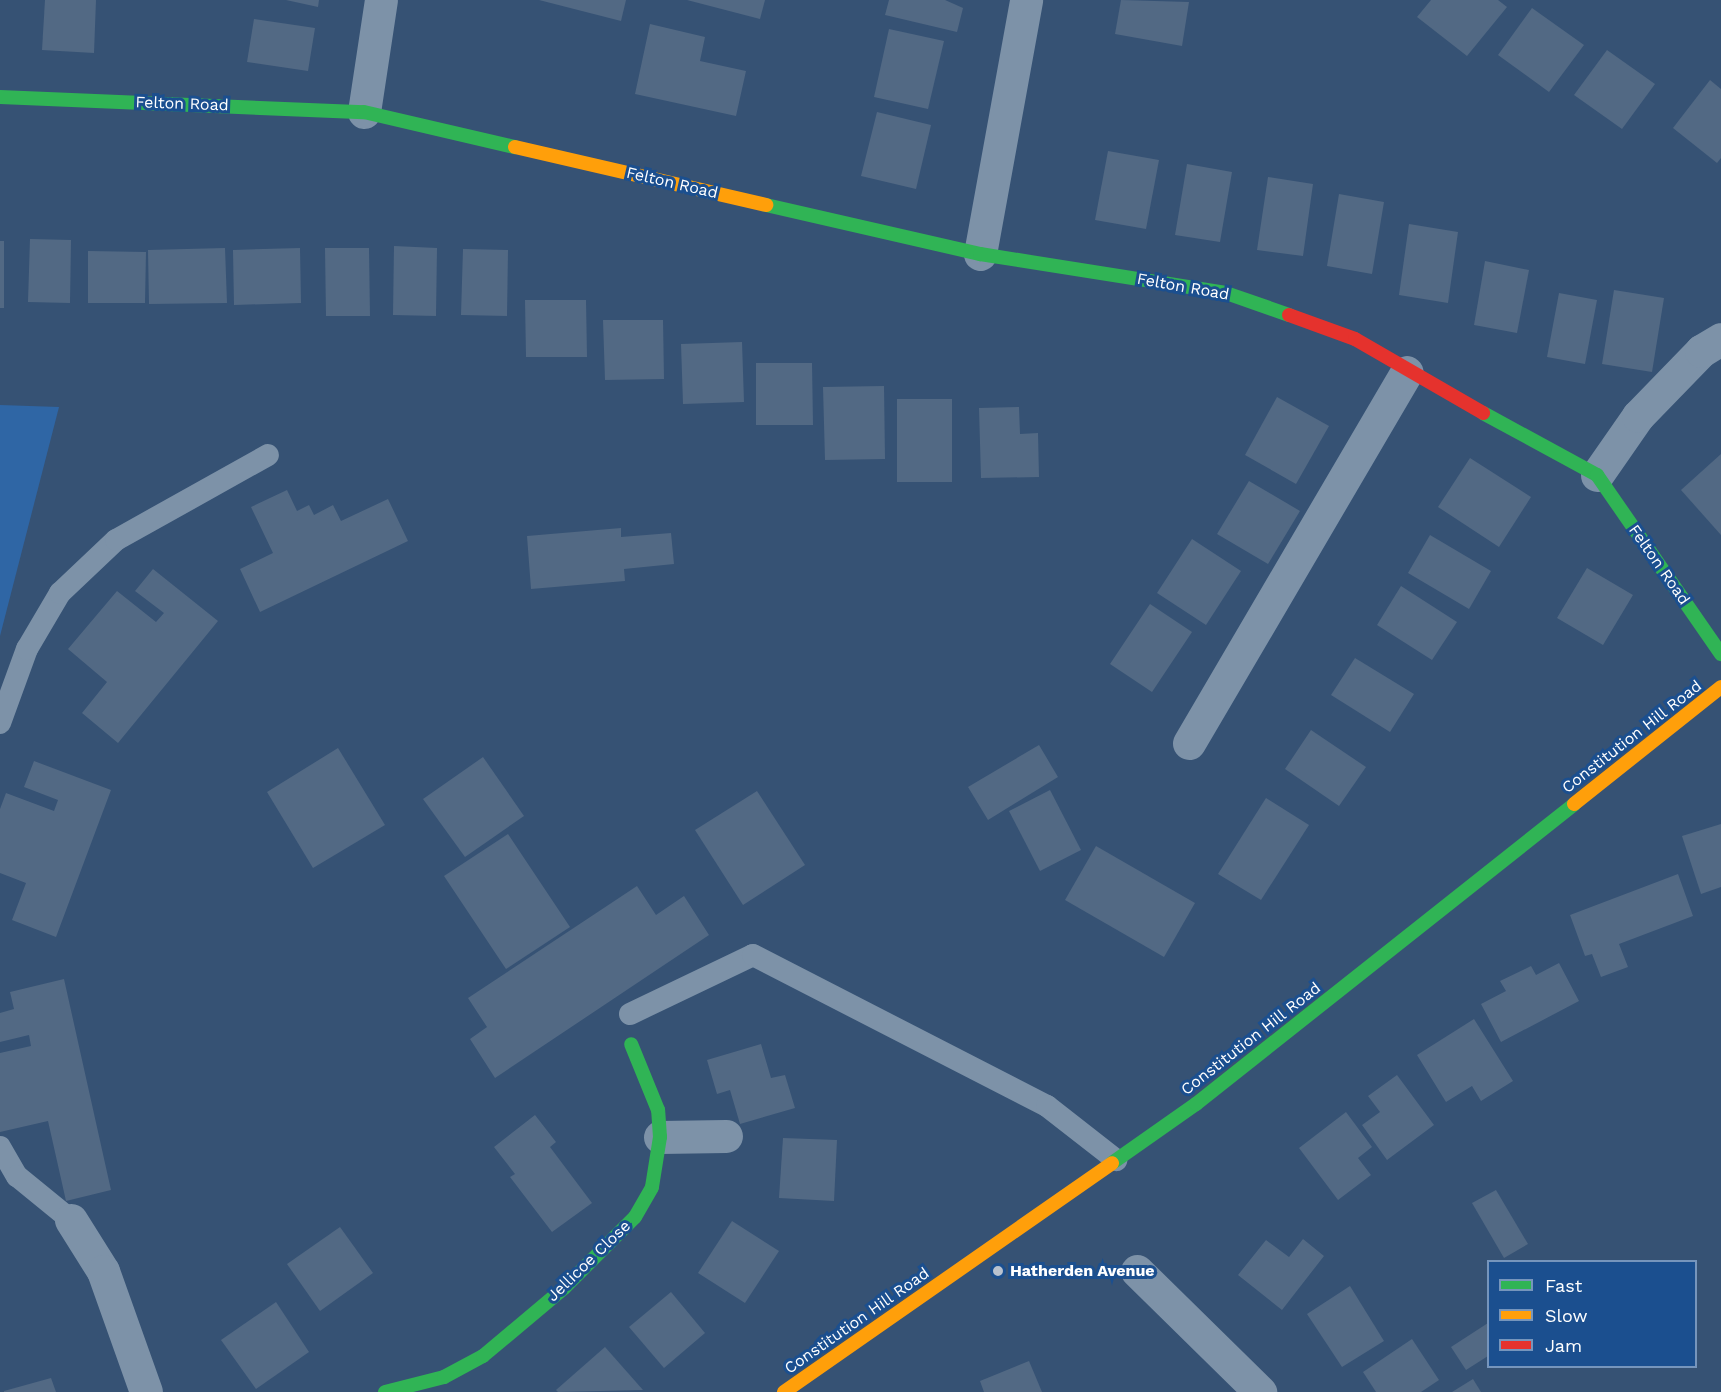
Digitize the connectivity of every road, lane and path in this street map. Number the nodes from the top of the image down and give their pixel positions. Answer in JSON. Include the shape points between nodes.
{"nodes":[{"id":1,"x":381,"y":0,"type":"edge"},
{"id":2,"x":1026,"y":0,"type":"edge"},
{"id":3,"x":0,"y":97,"type":"edge"},
{"id":4,"x":364,"y":112,"type":"junction"},
{"id":5,"x":980,"y":254,"type":"junction"},
{"id":6,"x":1721,"y":339,"type":"edge"},
{"id":7,"x":1407,"y":372,"type":"junction"},
{"id":8,"x":268,"y":455,"type":"dead end"},
{"id":9,"x":1597,"y":475,"type":"junction"},
{"id":10,"x":1721,"y":654,"type":"edge"},
{"id":11,"x":1721,"y":687,"type":"edge"},
{"id":12,"x":0,"y":723,"type":"edge"},
{"id":13,"x":1189,"y":743,"type":"dead end"},
{"id":14,"x":630,"y":1014,"type":"dead end"},
{"id":15,"x":631,"y":1044,"type":"dead end"},
{"id":16,"x":726,"y":1136,"type":"dead end"},
{"id":17,"x":660,"y":1137,"type":"junction"},
{"id":18,"x":0,"y":1147,"type":"edge"},
{"id":19,"x":1116,"y":1160,"type":"junction"},
{"id":20,"x":71,"y":1220,"type":"joint"},
{"id":21,"x":1137,"y":1271,"type":"dead end"},
{"id":22,"x":146,"y":1392,"type":"edge"},
{"id":23,"x":385,"y":1392,"type":"edge"},
{"id":24,"x":784,"y":1392,"type":"edge"},
{"id":25,"x":1260,"y":1392,"type":"edge"}],
"edges":[{"from":1,"to":4,"type":"street"},
{"from":2,"to":5,"type":"street"},
{"from":3,"to":4,"type":"street","name":"Felton Road"},
{"from":4,"to":5,"type":"street","name":"Felton Road"},
{"from":5,"to":7,"type":"street","name":"Felton Road","via":[[1226,293],[1355,339]]},
{"from":6,"to":9,"type":"street","via":[[1701,351],[1638,416]]},
{"from":7,"to":9,"type":"street","name":"Felton Road"},
{"from":7,"to":13,"type":"street"},
{"from":8,"to":12,"type":"lane","via":[[116,540],[60,593],[27,649]]},
{"from":9,"to":10,"type":"street","name":"Felton Road"},
{"from":11,"to":19,"type":"street","name":"Constitution Hill Road","via":[[1196,1104]]},
{"from":14,"to":19,"type":"lane","via":[[753,955],[1047,1106]]},
{"from":15,"to":17,"type":"street","name":"Jellicoe Close","via":[[658,1110]]},
{"from":16,"to":17,"type":"street"},
{"from":17,"to":23,"type":"street","name":"Jellicoe Close","via":[[652,1187],[635,1217],[596,1259],[483,1356],[444,1377]]},
{"from":18,"to":20,"type":"lane","via":[[17,1176]]},
{"from":19,"to":24,"type":"street","name":"Constitution Hill Road"},
{"from":20,"to":22,"type":"street","via":[[103,1271]]},
{"from":21,"to":25,"type":"street"}]}
